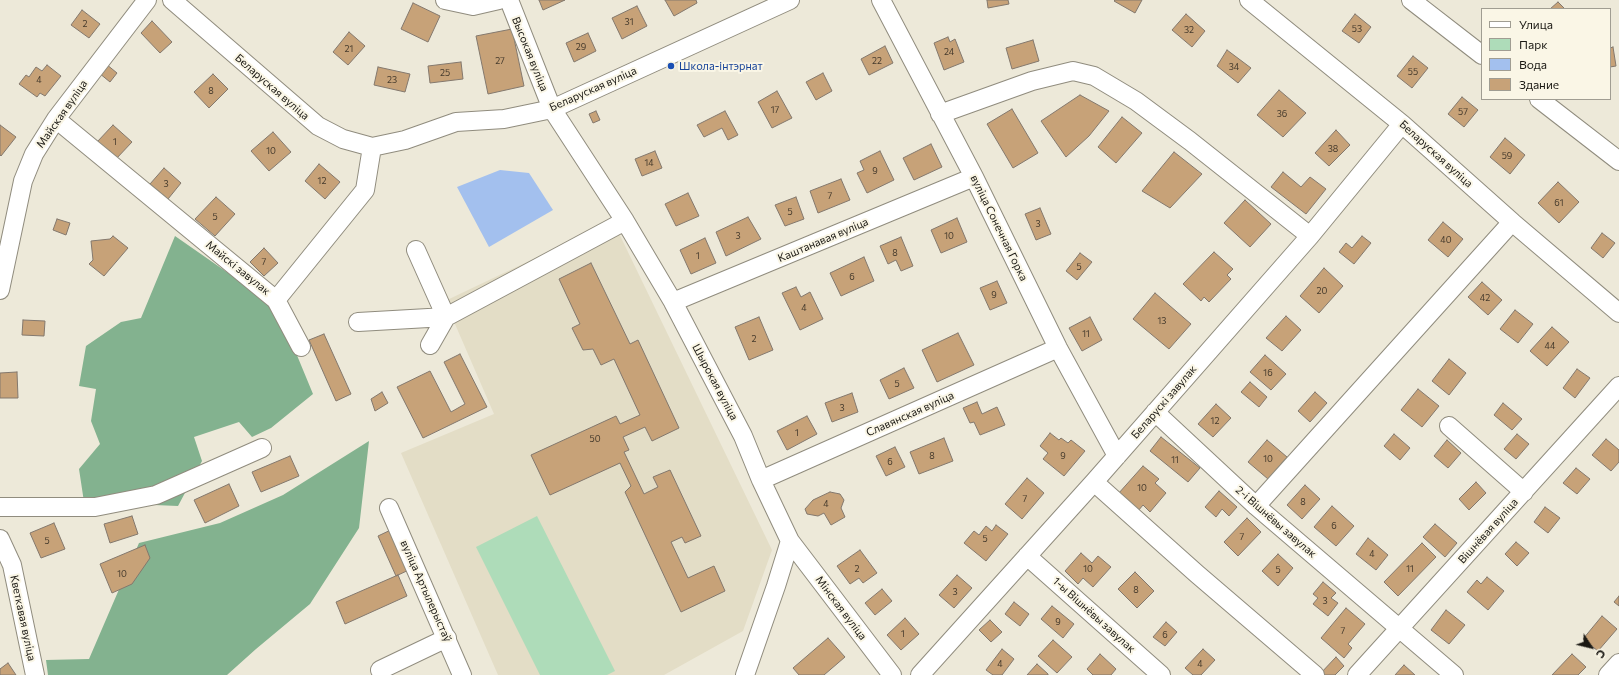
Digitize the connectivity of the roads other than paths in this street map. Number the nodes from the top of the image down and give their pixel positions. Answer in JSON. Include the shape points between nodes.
{"nodes":[{"id":1,"x":147,"y":0,"type":"edge"},
{"id":2,"x":445,"y":0,"type":"edge"},
{"id":3,"x":498,"y":0,"type":"edge"},
{"id":4,"x":509,"y":0,"type":"edge"},
{"id":5,"x":790,"y":0,"type":"edge"},
{"id":6,"x":880,"y":0,"type":"edge"},
{"id":7,"x":1249,"y":0,"type":"edge"},
{"id":8,"x":1411,"y":0,"type":"edge"},
{"id":9,"x":177,"y":1,"type":"edge"},
{"id":10,"x":1481,"y":54,"type":"edge"},
{"id":11,"x":1540,"y":100,"type":"edge"},
{"id":12,"x":552,"y":109,"type":"junction"},
{"id":13,"x":940,"y":114,"type":"junction"},
{"id":14,"x":56,"y":119,"type":"junction"},
{"id":15,"x":1402,"y":124,"type":"junction"},
{"id":16,"x":372,"y":147,"type":"junction"},
{"id":17,"x":1619,"y":161,"type":"edge"},
{"id":18,"x":974,"y":177,"type":"junction"},
{"id":19,"x":625,"y":221,"type":"junction"},
{"id":20,"x":1512,"y":222,"type":"junction"},
{"id":21,"x":1310,"y":236,"type":"junction"},
{"id":22,"x":416,"y":250,"type":"dead end"},
{"id":23,"x":0,"y":290,"type":"edge"},
{"id":24,"x":276,"y":300,"type":"junction"},
{"id":25,"x":673,"y":302,"type":"junction"},
{"id":26,"x":1619,"y":313,"type":"edge"},
{"id":27,"x":446,"y":317,"type":"junction"},
{"id":28,"x":358,"y":322,"type":"dead end"},
{"id":29,"x":430,"y":345,"type":"dead end"},
{"id":30,"x":301,"y":347,"type":"dead end"},
{"id":31,"x":1058,"y":348,"type":"junction"},
{"id":32,"x":1619,"y":386,"type":"edge"},
{"id":33,"x":1155,"y":412,"type":"junction"},
{"id":34,"x":1449,"y":426,"type":"dead end"},
{"id":35,"x":262,"y":448,"type":"dead end"},
{"id":36,"x":1117,"y":456,"type":"junction"},
{"id":37,"x":761,"y":480,"type":"junction"},
{"id":38,"x":1094,"y":482,"type":"junction"},
{"id":39,"x":1524,"y":492,"type":"junction"},
{"id":40,"x":1256,"y":506,"type":"junction"},
{"id":41,"x":0,"y":507,"type":"edge"},
{"id":42,"x":389,"y":508,"type":"dead end"},
{"id":43,"x":0,"y":539,"type":"edge"},
{"id":44,"x":790,"y":541,"type":"junction"},
{"id":45,"x":1027,"y":556,"type":"junction"},
{"id":46,"x":1400,"y":629,"type":"junction"},
{"id":47,"x":447,"y":638,"type":"junction"},
{"id":48,"x":1619,"y":663,"type":"edge"},
{"id":49,"x":380,"y":670,"type":"dead end"},
{"id":50,"x":456,"y":673,"type":"edge"},
{"id":51,"x":35,"y":675,"type":"edge"},
{"id":52,"x":745,"y":675,"type":"edge"},
{"id":53,"x":892,"y":675,"type":"edge"},
{"id":54,"x":920,"y":675,"type":"edge"},
{"id":55,"x":1161,"y":675,"type":"edge"},
{"id":56,"x":1315,"y":675,"type":"edge"},
{"id":57,"x":1357,"y":675,"type":"edge"},
{"id":58,"x":1454,"y":675,"type":"edge"},
{"id":59,"x":1608,"y":675,"type":"edge"}],
"edges":[{"from":1,"to":14,"type":"street","name":"Майская вуліца"},
{"from":2,"to":3,"type":"street","via":[[473,6]]},
{"from":4,"to":12,"type":"street","name":"Высокая вуліца"},
{"from":5,"to":12,"type":"street","name":"Беларуская вуліца"},
{"from":6,"to":13,"type":"street","name":"вуліца Сонечная Горка"},
{"from":7,"to":15,"type":"street","name":"Беларуская вуліца"},
{"from":8,"to":10,"type":"street"},
{"from":9,"to":16,"type":"street","name":"Беларуская вуліца","via":[[318,126],[343,139]]},
{"from":11,"to":17,"type":"street"},
{"from":12,"to":16,"type":"street","name":"Беларуская вуліца","via":[[504,119],[456,122],[405,140]]},
{"from":12,"to":19,"type":"street","name":"Шырокая вуліца"},
{"from":13,"to":18,"type":"street","name":"вуліца Сонечная Горка"},
{"from":13,"to":21,"type":"street","via":[[1032,81],[1073,71],[1094,76],[1136,101]]},
{"from":14,"to":23,"type":"street","name":"Майская вуліца","via":[[34,154],[23,181]]},
{"from":14,"to":24,"type":"street","name":"Майскі завулак"},
{"from":15,"to":20,"type":"street","name":"Беларуская вуліца"},
{"from":15,"to":21,"type":"street","name":"Беларускі завулак"},
{"from":16,"to":24,"type":"street","name":"Майскі завулак","via":[[365,190]]},
{"from":18,"to":25,"type":"street","name":"Каштанавая вуліца"},
{"from":18,"to":31,"type":"street","name":"вуліца Сонечная Горка"},
{"from":19,"to":25,"type":"street","name":"Шырокая вуліца"},
{"from":19,"to":27,"type":"street"},
{"from":20,"to":26,"type":"street","name":"Беларуская вуліца"},
{"from":20,"to":40,"type":"street"},
{"from":21,"to":33,"type":"street","name":"Беларускі завулак"},
{"from":22,"to":27,"type":"street"},
{"from":24,"to":30,"type":"street"},
{"from":25,"to":37,"type":"street","name":"Шырокая вуліца","via":[[743,436]]},
{"from":27,"to":28,"type":"street"},
{"from":27,"to":29,"type":"street"},
{"from":31,"to":36,"type":"street","name":"вуліца Сонечная Горка"},
{"from":31,"to":37,"type":"street","name":"Славянская вуліца"},
{"from":32,"to":39,"type":"street","name":"Вішнёвая вуліца"},
{"from":33,"to":36,"type":"street","name":"Беларускі завулак"},
{"from":33,"to":40,"type":"street","name":"2-і Вішнёвы завулак"},
{"from":34,"to":39,"type":"street"},
{"from":35,"to":41,"type":"street","via":[[156,495],[95,507]]},
{"from":36,"to":38,"type":"street","name":"Беларускі завулак"},
{"from":37,"to":44,"type":"street","name":"Шырокая вуліца"},
{"from":38,"to":45,"type":"street","name":"Беларускі завулак"},
{"from":38,"to":56,"type":"street"},
{"from":39,"to":46,"type":"street","name":"Вішнёвая вуліца"},
{"from":40,"to":46,"type":"street","name":"2-і Вішнёвы завулак"},
{"from":42,"to":47,"type":"street","name":"вуліца Артылерыстаў"},
{"from":43,"to":51,"type":"street","name":"Кветкавая вуліца","via":[[12,566]]},
{"from":44,"to":52,"type":"street"},
{"from":44,"to":53,"type":"street","name":"Мінская вуліца"},
{"from":45,"to":54,"type":"street","name":"Беларускі завулак"},
{"from":45,"to":55,"type":"street","name":"1-ы Вішнёвы завулак"},
{"from":46,"to":57,"type":"street","name":"Вішнёвая вуліца"},
{"from":46,"to":58,"type":"street","name":"2-і Вішнёвы завулак"},
{"from":47,"to":49,"type":"street"},
{"from":47,"to":50,"type":"street","name":"вуліца Артылерыстаў"},
{"from":48,"to":59,"type":"street"}]}
